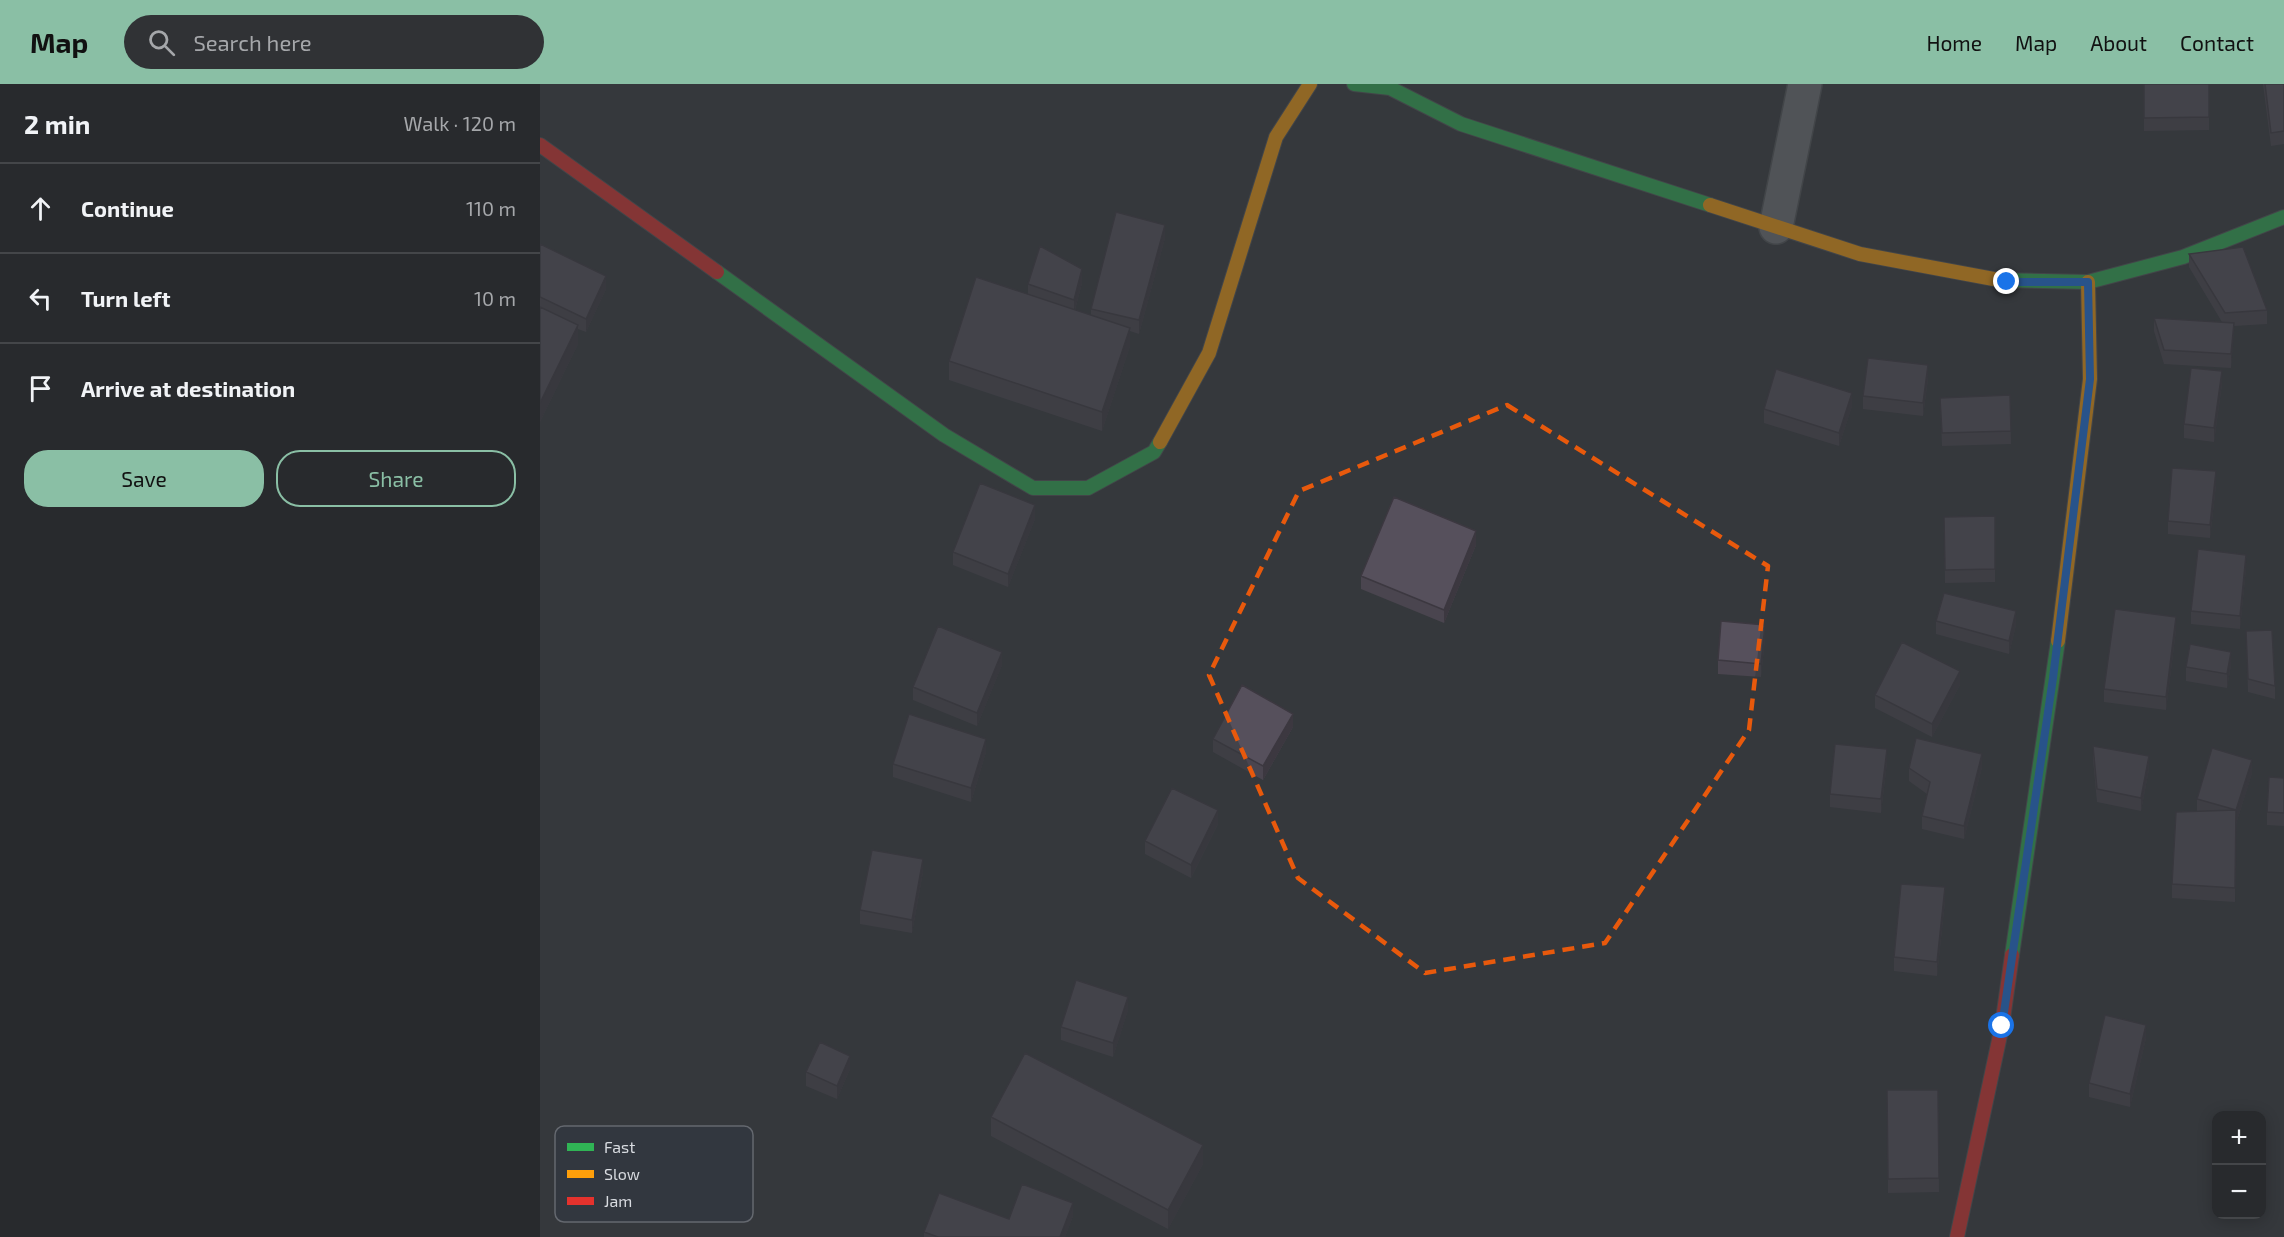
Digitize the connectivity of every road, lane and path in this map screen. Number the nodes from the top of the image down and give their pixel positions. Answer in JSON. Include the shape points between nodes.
{"nodes":[{"id":1,"x":1310,"y":84,"type":"edge"},
{"id":2,"x":1354,"y":84,"type":"edge"},
{"id":3,"x":1804,"y":84,"type":"edge"},
{"id":4,"x":540,"y":145,"type":"edge"},
{"id":5,"x":2284,"y":217,"type":"edge"},
{"id":6,"x":1776,"y":227,"type":"junction"},
{"id":7,"x":2088,"y":282,"type":"junction"},
{"id":8,"x":1957,"y":1237,"type":"edge"}],
"edges":[{"from":1,"to":4,"type":"street","via":[[1276,137],[1209,353],[1154,452],[1088,488],[1033,488],[944,435]]},
{"from":2,"to":6,"type":"street","via":[[1390,88],[1461,124]]},
{"from":3,"to":6,"type":"street"},
{"from":5,"to":7,"type":"street","via":[[2182,257]]},
{"from":6,"to":7,"type":"street","via":[[1860,254],[2007,282]]},
{"from":7,"to":8,"type":"street","via":[[2090,379],[2053,678],[2002,1026]]}]}
